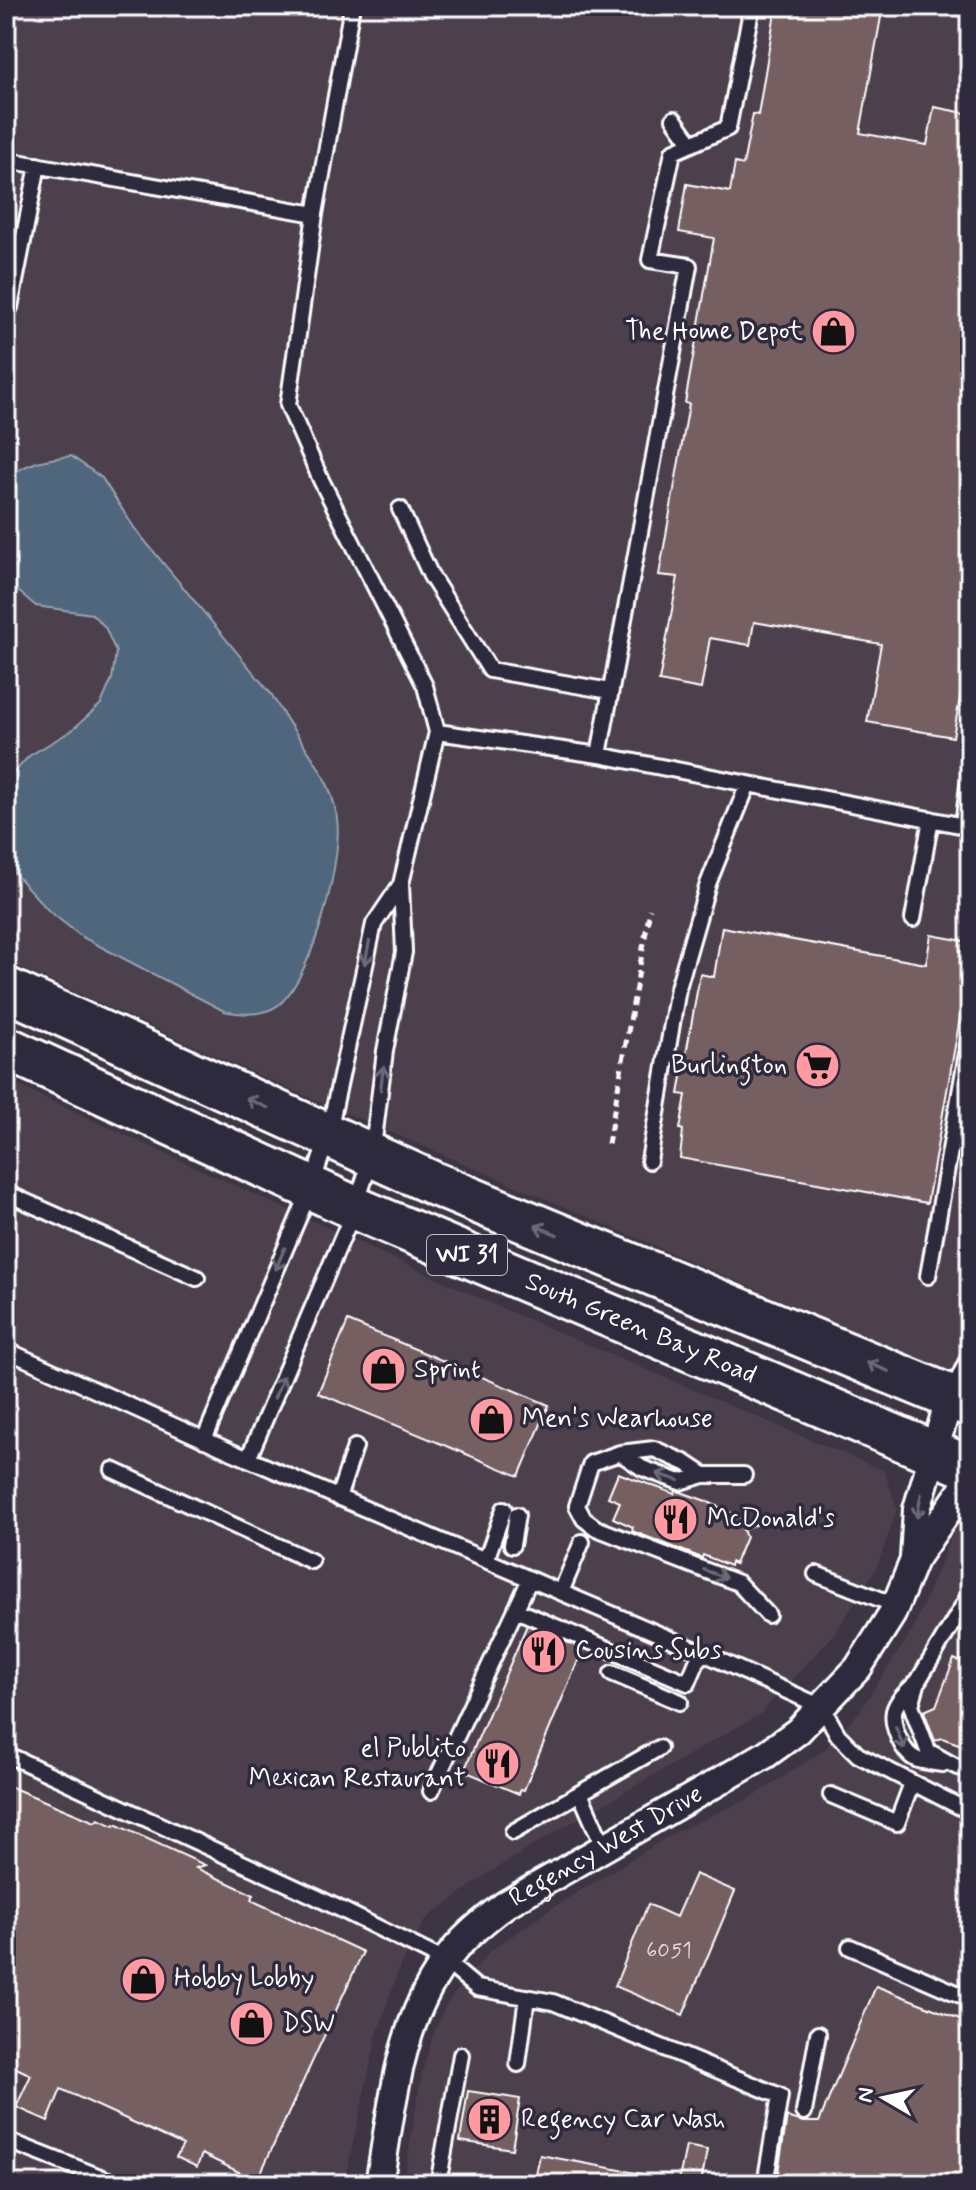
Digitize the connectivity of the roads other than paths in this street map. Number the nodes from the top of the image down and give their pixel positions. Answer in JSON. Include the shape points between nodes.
{"nodes":[{"id":1,"x":352,"y":6,"type":"edge"},
{"id":2,"x":752,"y":6,"type":"edge"},
{"id":3,"x":674,"y":119,"type":"dead end"},
{"id":4,"x":692,"y":144,"type":"junction"},
{"id":5,"x":6,"y":160,"type":"edge"},
{"id":6,"x":38,"y":165,"type":"junction"},
{"id":7,"x":315,"y":214,"type":"junction"},
{"id":8,"x":6,"y":314,"type":"edge"},
{"id":9,"x":400,"y":509,"type":"dead end"},
{"id":10,"x":610,"y":691,"type":"junction"},
{"id":11,"x":437,"y":732,"type":"junction"},
{"id":12,"x":599,"y":755,"type":"junction"},
{"id":13,"x":970,"y":770,"type":"edge"},
{"id":14,"x":748,"y":784,"type":"junction"},
{"id":15,"x":931,"y":819,"type":"junction"},
{"id":16,"x":966,"y":826,"type":"edge"},
{"id":17,"x":401,"y":884,"type":"junction"},
{"id":18,"x":913,"y":919,"type":"dead end"},
{"id":19,"x":6,"y":989,"type":"edge"},
{"id":20,"x":970,"y":1036,"type":"edge"},
{"id":21,"x":6,"y":1046,"type":"edge"},
{"id":22,"x":320,"y":1159,"type":"junction"},
{"id":23,"x":649,"y":1161,"type":"dead end"},
{"id":24,"x":363,"y":1185,"type":"junction"},
{"id":25,"x":6,"y":1193,"type":"edge"},
{"id":26,"x":928,"y":1276,"type":"dead end"},
{"id":27,"x":197,"y":1278,"type":"dead end"},
{"id":28,"x":6,"y":1350,"type":"edge"},
{"id":29,"x":970,"y":1355,"type":"edge"},
{"id":30,"x":955,"y":1428,"type":"edge"},
{"id":31,"x":204,"y":1440,"type":"junction"},
{"id":32,"x":355,"y":1447,"type":"dead end"},
{"id":33,"x":620,"y":1453,"type":"junction"},
{"id":34,"x":248,"y":1459,"type":"junction"},
{"id":35,"x":970,"y":1468,"type":"edge"},
{"id":36,"x":113,"y":1470,"type":"dead end"},
{"id":37,"x":704,"y":1475,"type":"junction"},
{"id":38,"x":744,"y":1475,"type":"dead end"},
{"id":39,"x":970,"y":1479,"type":"edge"},
{"id":40,"x":338,"y":1498,"type":"junction"},
{"id":41,"x":582,"y":1542,"type":"dead end"},
{"id":42,"x":512,"y":1545,"type":"dead end"},
{"id":43,"x":486,"y":1560,"type":"junction"},
{"id":44,"x":914,"y":1560,"type":"junction"},
{"id":45,"x":311,"y":1561,"type":"dead end"},
{"id":46,"x":816,"y":1574,"type":"dead end"},
{"id":47,"x":530,"y":1579,"type":"junction"},
{"id":48,"x":561,"y":1592,"type":"junction"},
{"id":49,"x":970,"y":1594,"type":"edge"},
{"id":50,"x":895,"y":1605,"type":"junction"},
{"id":51,"x":516,"y":1610,"type":"junction"},
{"id":52,"x":768,"y":1615,"type":"dead end"},
{"id":53,"x":701,"y":1652,"type":"junction"},
{"id":54,"x":612,"y":1673,"type":"dead end"},
{"id":55,"x":918,"y":1681,"type":"junction"},
{"id":56,"x":680,"y":1702,"type":"dead end"},
{"id":57,"x":822,"y":1707,"type":"junction"},
{"id":58,"x":659,"y":1748,"type":"dead end"},
{"id":59,"x":6,"y":1754,"type":"edge"},
{"id":60,"x":962,"y":1768,"type":"edge"},
{"id":61,"x":912,"y":1783,"type":"junction"},
{"id":62,"x":431,"y":1791,"type":"dead end"},
{"id":63,"x":580,"y":1793,"type":"junction"},
{"id":64,"x":831,"y":1795,"type":"dead end"},
{"id":65,"x":970,"y":1812,"type":"edge"},
{"id":66,"x":513,"y":1832,"type":"dead end"},
{"id":67,"x":604,"y":1848,"type":"junction"},
{"id":68,"x":850,"y":1947,"type":"dead end"},
{"id":69,"x":445,"y":1961,"type":"junction"},
{"id":70,"x":527,"y":1997,"type":"junction"},
{"id":71,"x":970,"y":1999,"type":"edge"},
{"id":72,"x":818,"y":2034,"type":"dead end"},
{"id":73,"x":461,"y":2055,"type":"dead end"},
{"id":74,"x":518,"y":2064,"type":"dead end"},
{"id":75,"x":804,"y":2112,"type":"dead end"},
{"id":76,"x":6,"y":2140,"type":"edge"},
{"id":77,"x":439,"y":2179,"type":"dead end"},
{"id":78,"x":118,"y":2184,"type":"edge"},
{"id":79,"x":379,"y":2184,"type":"edge"},
{"id":80,"x":765,"y":2184,"type":"edge"}],
"edges":[{"from":1,"to":7,"type":"lane"},
{"from":2,"to":4,"type":"lane","via":[[728,128]]},
{"from":3,"to":4,"type":"lane"},
{"from":4,"to":10,"type":"lane","via":[[673,152],[650,260],[689,266]]},
{"from":5,"to":6,"type":"lane"},
{"from":6,"to":7,"type":"lane"},
{"from":6,"to":8,"type":"lane"},
{"from":7,"to":11,"type":"lane","via":[[288,405],[425,686]]},
{"from":9,"to":10,"type":"lane","via":[[431,576],[490,670]]},
{"from":10,"to":12,"type":"lane"},
{"from":11,"to":12,"type":"lane"},
{"from":11,"to":17,"type":"lane"},
{"from":12,"to":14,"type":"lane"},
{"from":13,"to":16,"type":"lane"},
{"from":14,"to":15,"type":"lane"},
{"from":14,"to":23,"type":"lane","via":[[708,884],[678,988]]},
{"from":15,"to":16,"type":"lane"},
{"from":15,"to":18,"type":"lane"},
{"from":17,"to":22,"type":"lane","one_way":true,"via":[[374,924]]},
{"from":24,"to":17,"type":"lane","one_way":true,"via":[[404,952]]},
{"from":22,"to":19,"type":"main road","name":"South Green Bay Road","number":"WI 31","one_way":true},
{"from":20,"to":26,"type":"lane"},
{"from":21,"to":22,"type":"main road","via":[[101,1069],[278,1151]]},
{"from":22,"to":24,"type":"main road","name":"South Green Bay Road","number":"WI 31"},
{"from":22,"to":24,"type":"main road"},
{"from":22,"to":31,"type":"lane","one_way":true},
{"from":24,"to":30,"type":"main road","name":"South Green Bay Road","number":"WI 31","via":[[567,1297],[681,1326]]},
{"from":30,"to":24,"type":"main road","name":"South Green Bay Road","number":"WI 31","one_way":true,"via":[[644,1270],[435,1184]]},
{"from":34,"to":24,"type":"lane","one_way":true},
{"from":25,"to":27,"type":"lane"},
{"from":28,"to":31,"type":"lane"},
{"from":29,"to":30,"type":"lane"},
{"from":30,"to":35,"type":"main road","name":"South Green Bay Road","number":"WI 31"},
{"from":30,"to":44,"type":"street","name":"Regency West Drive","one_way":true,"via":[[917,1509]]},
{"from":31,"to":34,"type":"lane"},
{"from":32,"to":40,"type":"lane"},
{"from":33,"to":37,"type":"lane","via":[[654,1449]]},
{"from":37,"to":33,"type":"lane","one_way":true,"via":[[680,1482]]},
{"from":33,"to":52,"type":"lane","one_way":true,"via":[[591,1463],[577,1506],[584,1519],[738,1583]]},
{"from":34,"to":40,"type":"lane"},
{"from":36,"to":45,"type":"lane"},
{"from":37,"to":38,"type":"lane"},
{"from":39,"to":44,"type":"street","name":"Regency West Drive"},
{"from":40,"to":43,"type":"lane"},
{"from":41,"to":48,"type":"lane"},
{"from":42,"to":43,"type":"lane","via":[[510,1512]]},
{"from":43,"to":47,"type":"lane"},
{"from":44,"to":50,"type":"street","name":"Regency West Drive"},
{"from":46,"to":50,"type":"lane"},
{"from":47,"to":48,"type":"lane"},
{"from":47,"to":51,"type":"lane"},
{"from":48,"to":53,"type":"lane"},
{"from":49,"to":55,"type":"lane"},
{"from":50,"to":57,"type":"street","name":"Regency West Drive","via":[[858,1668]]},
{"from":51,"to":53,"type":"lane","via":[[688,1683]]},
{"from":51,"to":62,"type":"lane"},
{"from":53,"to":57,"type":"lane"},
{"from":54,"to":56,"type":"lane"},
{"from":55,"to":60,"type":"lane","via":[[911,1705],[928,1751]]},
{"from":55,"to":60,"type":"lane","one_way":true,"via":[[894,1709],[905,1752]]},
{"from":57,"to":61,"type":"lane","via":[[858,1755]]},
{"from":57,"to":67,"type":"street","name":"Regency West Drive","via":[[765,1755]]},
{"from":58,"to":63,"type":"lane"},
{"from":59,"to":69,"type":"lane"},
{"from":61,"to":64,"type":"lane","via":[[897,1823]]},
{"from":61,"to":65,"type":"lane"},
{"from":63,"to":66,"type":"lane"},
{"from":63,"to":67,"type":"lane"},
{"from":67,"to":69,"type":"street","name":"Regency West Drive","via":[[506,1904]]},
{"from":68,"to":71,"type":"lane"},
{"from":69,"to":70,"type":"lane","via":[[477,1988]]},
{"from":69,"to":79,"type":"street","name":"Regency West Drive","via":[[407,2036]]},
{"from":70,"to":74,"type":"lane"},
{"from":70,"to":80,"type":"lane","via":[[553,2002],[780,2096]]},
{"from":72,"to":75,"type":"lane"},
{"from":73,"to":77,"type":"lane"},
{"from":76,"to":78,"type":"lane"}]}
